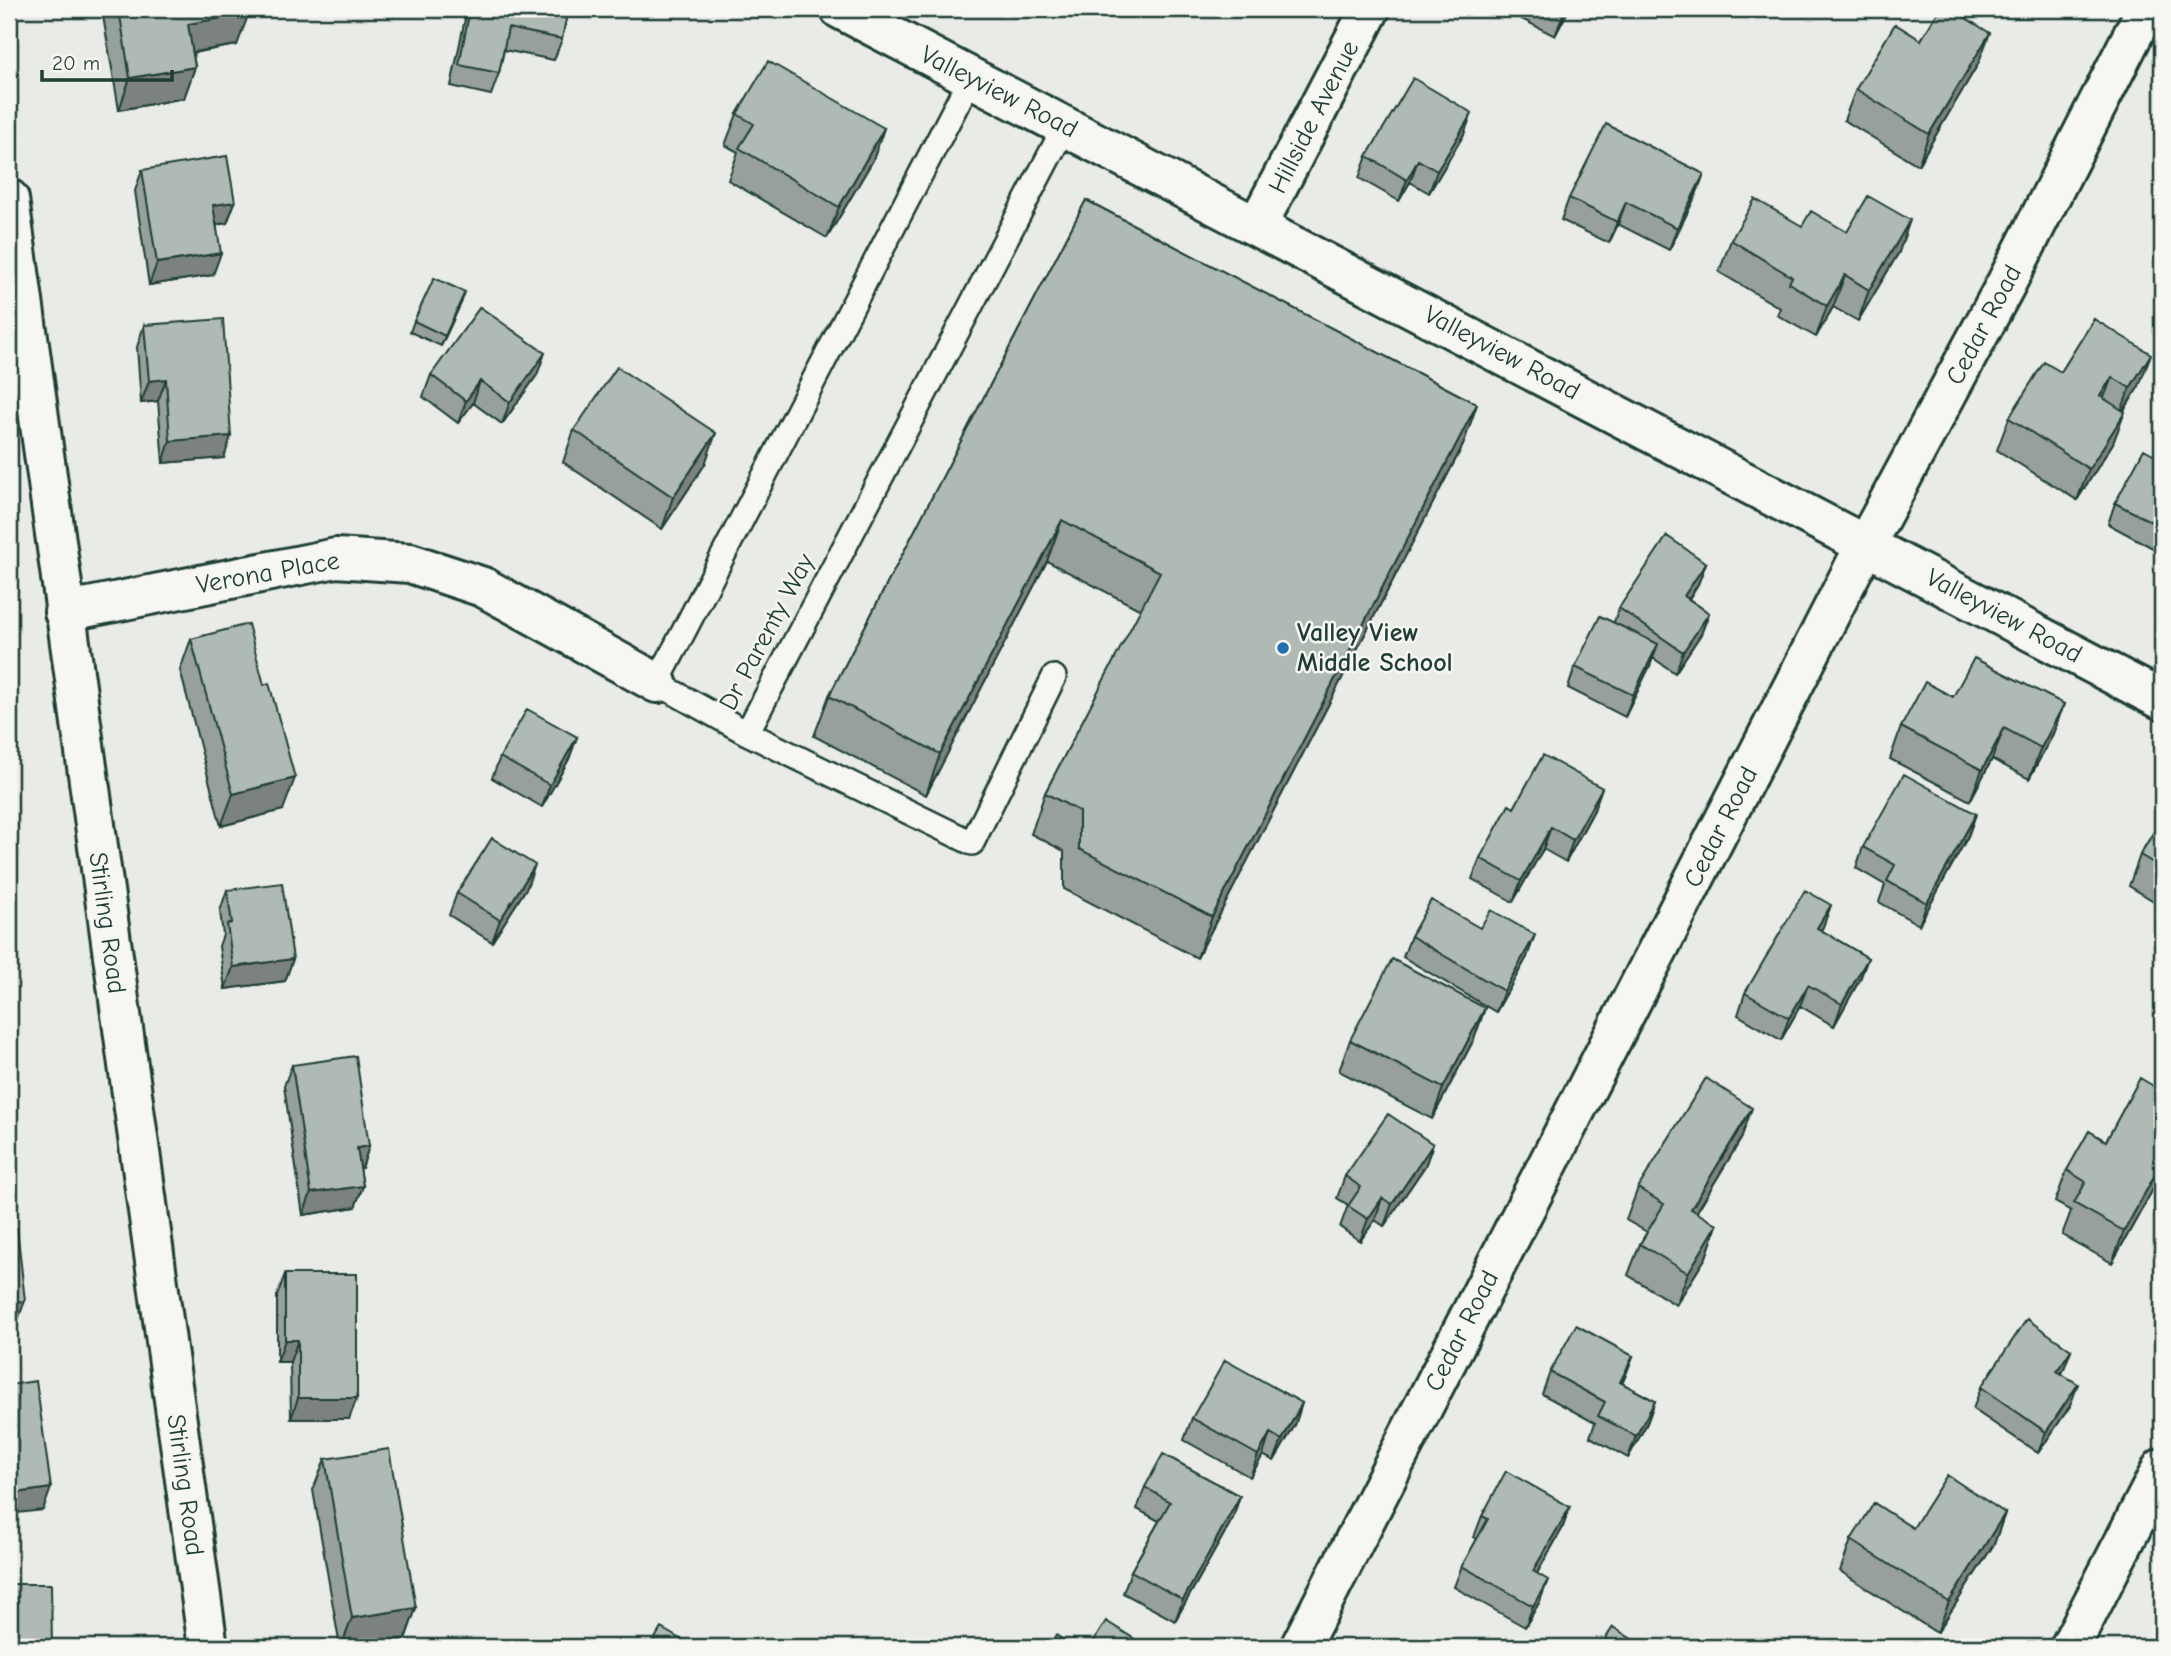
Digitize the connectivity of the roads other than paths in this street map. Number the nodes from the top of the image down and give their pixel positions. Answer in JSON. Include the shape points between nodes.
{"nodes":[{"id":1,"x":839,"y":9,"type":"edge"},
{"id":2,"x":1370,"y":9,"type":"edge"},
{"id":3,"x":2146,"y":9,"type":"edge"},
{"id":4,"x":971,"y":77,"type":"junction"},
{"id":5,"x":1065,"y":126,"type":"junction"},
{"id":6,"x":9,"y":199,"type":"edge"},
{"id":7,"x":1257,"y":226,"type":"junction"},
{"id":8,"x":1867,"y":544,"type":"junction"},
{"id":9,"x":64,"y":612,"type":"junction"},
{"id":10,"x":1054,"y":677,"type":"dead end"},
{"id":11,"x":657,"y":683,"type":"junction"},
{"id":12,"x":2162,"y":700,"type":"edge"},
{"id":13,"x":747,"y":733,"type":"junction"},
{"id":14,"x":2162,"y":1468,"type":"edge"},
{"id":15,"x":208,"y":1647,"type":"edge"},
{"id":16,"x":1300,"y":1647,"type":"edge"},
{"id":17,"x":2070,"y":1647,"type":"edge"}],
"edges":[{"from":1,"to":4,"type":"street","name":"Valleyview Road"},
{"from":2,"to":7,"type":"street","name":"Hillside Avenue"},
{"from":3,"to":8,"type":"street","name":"Cedar Road"},
{"from":4,"to":5,"type":"street","name":"Valleyview Road"},
{"from":4,"to":11,"type":"lane"},
{"from":5,"to":7,"type":"street","name":"Valleyview Road"},
{"from":5,"to":13,"type":"lane","name":"Dr Parenty Way"},
{"from":6,"to":9,"type":"street","name":"Stirling Road"},
{"from":7,"to":8,"type":"street","name":"Valleyview Road"},
{"from":8,"to":12,"type":"street","name":"Valleyview Road"},
{"from":8,"to":16,"type":"street","name":"Cedar Road"},
{"from":9,"to":11,"type":"street","name":"Verona Place","via":[[336,558],[410,563],[483,587]]},
{"from":9,"to":15,"type":"street","name":"Stirling Road"},
{"from":10,"to":13,"type":"lane","via":[[972,843]]},
{"from":11,"to":13,"type":"lane","name":"Dr Parenty Way"},
{"from":14,"to":17,"type":"street"}]}
